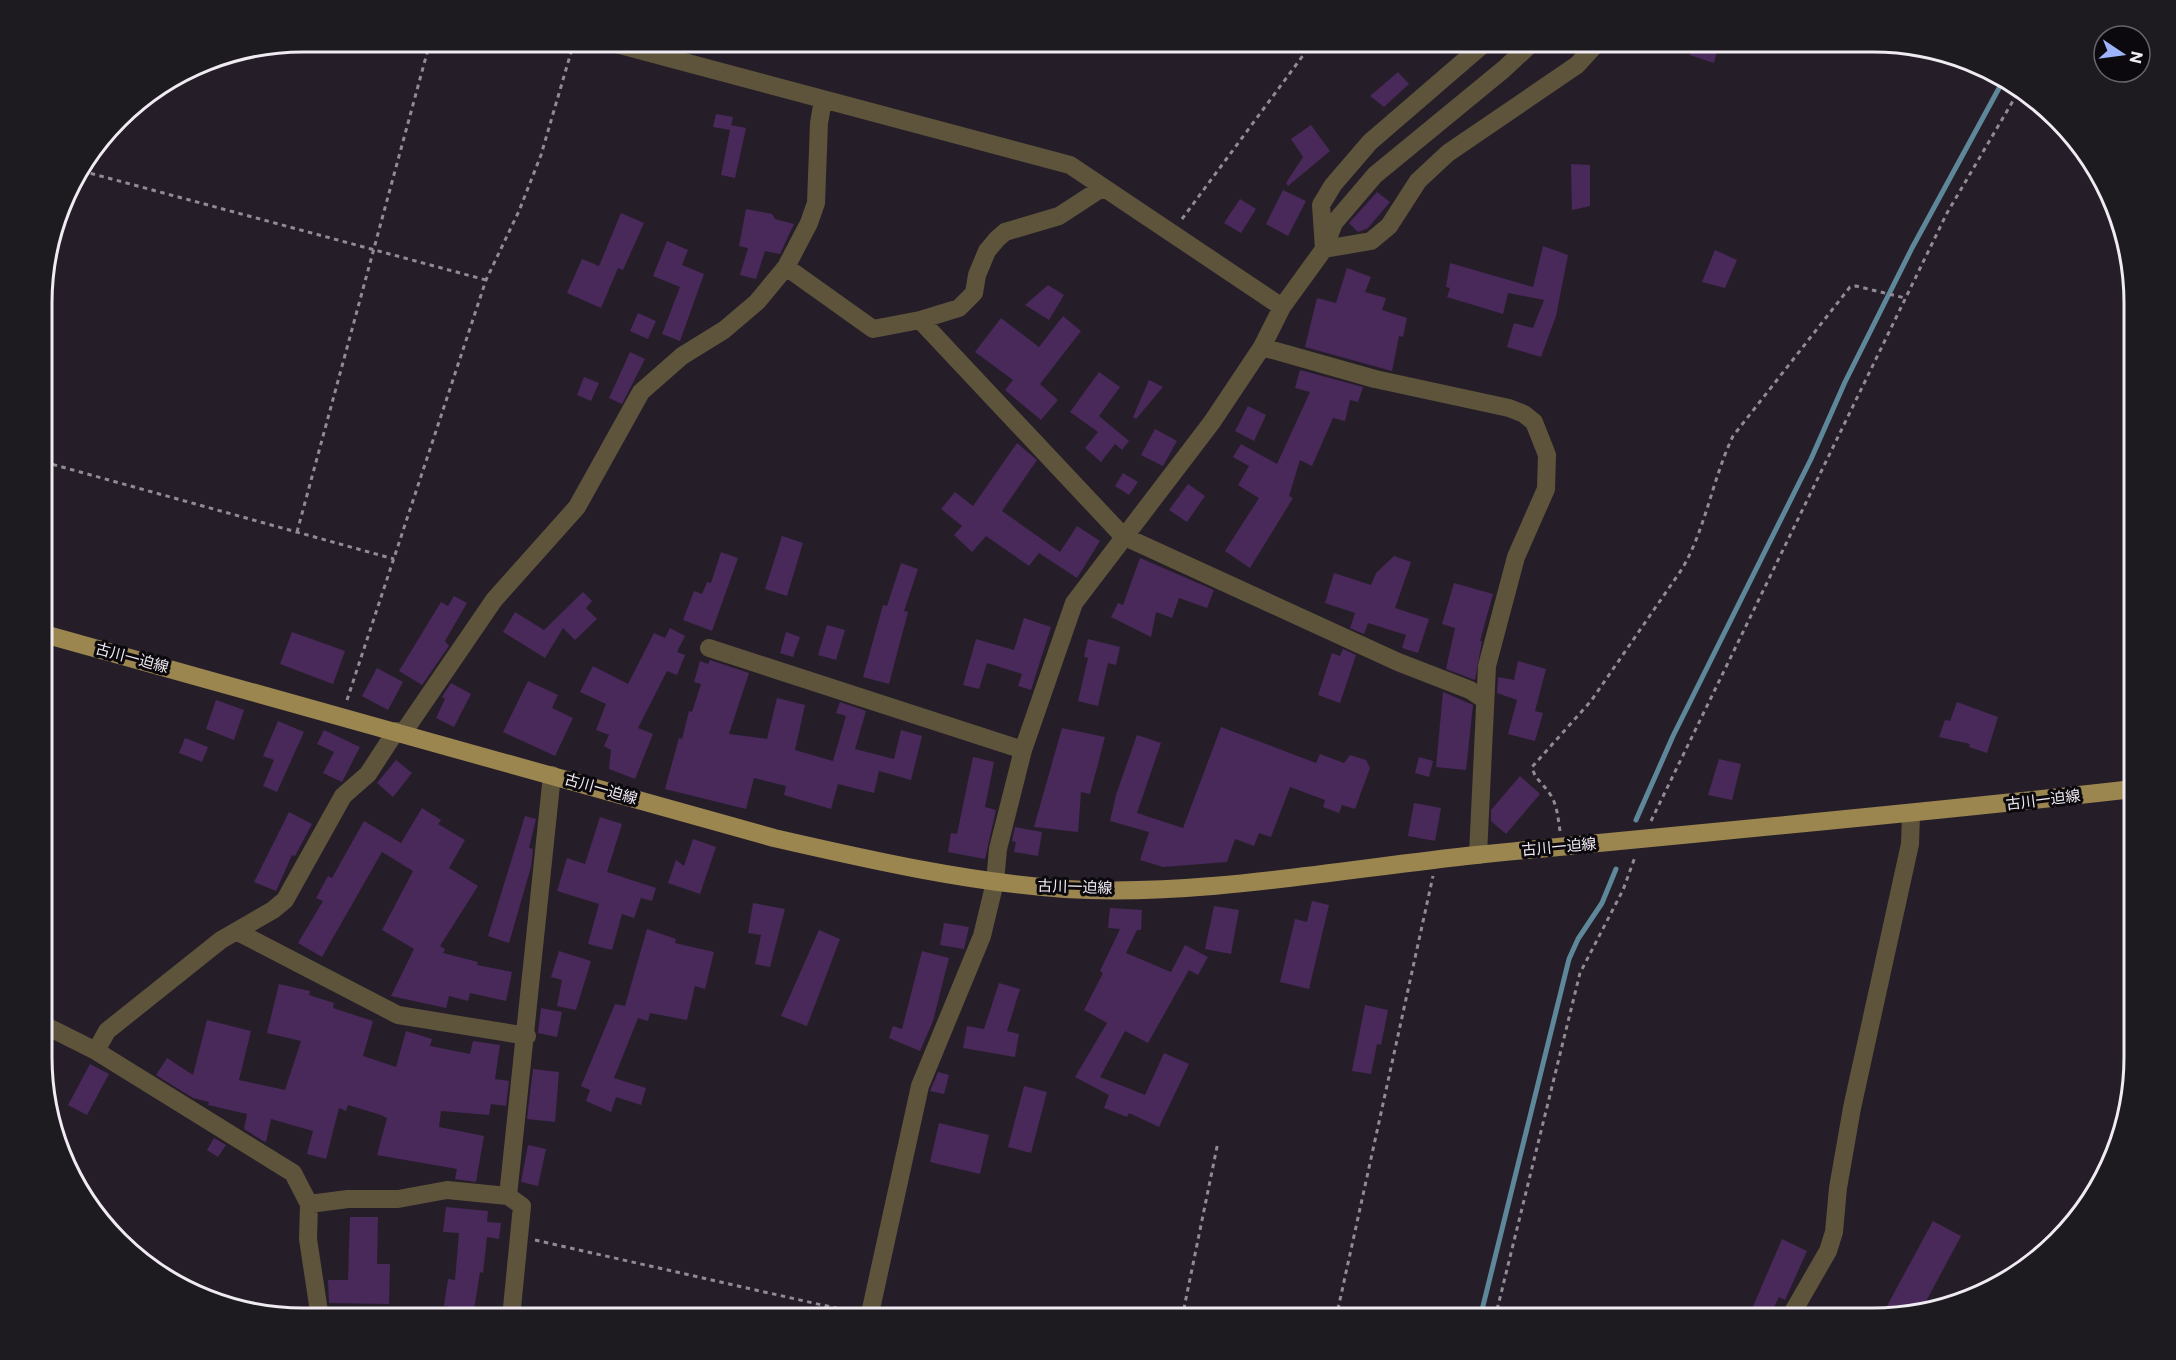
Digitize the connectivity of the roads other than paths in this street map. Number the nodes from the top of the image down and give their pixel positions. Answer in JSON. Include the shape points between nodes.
{"nodes":[{"id":1,"x":646,"y":52,"type":"edge"},
{"id":2,"x":1474,"y":52,"type":"edge"},
{"id":3,"x":1522,"y":52,"type":"edge"},
{"id":4,"x":1589,"y":52,"type":"edge"},
{"id":5,"x":823,"y":100,"type":"junction"},
{"id":6,"x":1102,"y":188,"type":"junction"},
{"id":7,"x":1324,"y":249,"type":"junction"},
{"id":8,"x":786,"y":267,"type":"junction"},
{"id":9,"x":1282,"y":307,"type":"junction"},
{"id":10,"x":920,"y":321,"type":"junction"},
{"id":11,"x":1262,"y":346,"type":"junction"},
{"id":12,"x":1123,"y":536,"type":"junction"},
{"id":13,"x":52,"y":636,"type":"edge"},
{"id":14,"x":709,"y":648,"type":"dead end"},
{"id":15,"x":1485,"y":700,"type":"junction"},
{"id":16,"x":400,"y":732,"type":"junction"},
{"id":17,"x":1023,"y":750,"type":"junction"},
{"id":18,"x":552,"y":775,"type":"junction"},
{"id":19,"x":2124,"y":790,"type":"edge"},
{"id":20,"x":1911,"y":815,"type":"junction"},
{"id":21,"x":1478,"y":855,"type":"junction"},
{"id":22,"x":995,"y":882,"type":"junction"},
{"id":23,"x":236,"y":931,"type":"junction"},
{"id":24,"x":52,"y":1028,"type":"edge"},
{"id":25,"x":527,"y":1036,"type":"junction"},
{"id":26,"x":96,"y":1051,"type":"junction"},
{"id":27,"x":508,"y":1196,"type":"junction"},
{"id":28,"x":309,"y":1204,"type":"junction"},
{"id":29,"x":318,"y":1308,"type":"edge"},
{"id":30,"x":513,"y":1308,"type":"edge"},
{"id":31,"x":871,"y":1308,"type":"edge"},
{"id":32,"x":1795,"y":1308,"type":"edge"}],
"edges":[{"from":1,"to":5,"type":"street"},
{"from":2,"to":7,"type":"street","via":[[1370,142],[1333,185],[1321,205]]},
{"from":3,"to":7,"type":"street","via":[[1375,175],[1334,223]]},
{"from":4,"to":7,"type":"street","via":[[1577,65],[1448,153],[1418,182],[1389,226],[1371,241]]},
{"from":5,"to":6,"type":"street","via":[[1070,165]]},
{"from":5,"to":8,"type":"street","via":[[816,203]]},
{"from":6,"to":9,"type":"street"},
{"from":6,"to":10,"type":"street","via":[[1059,216],[1005,232],[987,251],[974,293],[959,308]]},
{"from":7,"to":9,"type":"street"},
{"from":8,"to":10,"type":"street","via":[[873,329]]},
{"from":8,"to":16,"type":"street","via":[[749,309],[682,356],[641,392],[577,507],[494,600]]},
{"from":9,"to":11,"type":"street"},
{"from":10,"to":12,"type":"street"},
{"from":11,"to":12,"type":"street","via":[[1212,422]]},
{"from":11,"to":15,"type":"street","via":[[1375,379],[1509,408],[1534,422],[1547,455],[1546,489],[1516,556],[1499,612],[1487,666]]},
{"from":12,"to":15,"type":"street"},
{"from":12,"to":17,"type":"street","via":[[1074,603]]},
{"from":13,"to":16,"type":"main road","name":"古川一迫線"},
{"from":14,"to":17,"type":"street"},
{"from":15,"to":21,"type":"street"},
{"from":16,"to":18,"type":"main road","name":"古川一迫線"},
{"from":16,"to":23,"type":"street","via":[[368,774],[343,796],[285,900]]},
{"from":17,"to":22,"type":"street","via":[[998,849]]},
{"from":18,"to":22,"type":"main road","name":"古川一迫線","via":[[774,838],[878,862]]},
{"from":18,"to":25,"type":"street"},
{"from":19,"to":20,"type":"main road","name":"古川一迫線"},
{"from":20,"to":21,"type":"main road","name":"古川一迫線"},
{"from":20,"to":32,"type":"street","via":[[1910,844],[1852,1108],[1834,1232],[1828,1251]]},
{"from":21,"to":22,"type":"main road","name":"古川一迫線","via":[[1167,887],[1068,889]]},
{"from":22,"to":31,"type":"street","via":[[982,936],[920,1086]]},
{"from":23,"to":25,"type":"street","via":[[398,1015]]},
{"from":23,"to":26,"type":"street","via":[[107,1031]]},
{"from":24,"to":26,"type":"street"},
{"from":25,"to":27,"type":"street"},
{"from":26,"to":28,"type":"street","via":[[287,1168]]},
{"from":27,"to":28,"type":"street","via":[[447,1190],[398,1199],[348,1198]]},
{"from":27,"to":30,"type":"street","via":[[522,1206]]},
{"from":28,"to":29,"type":"street","via":[[308,1239]]}]}
